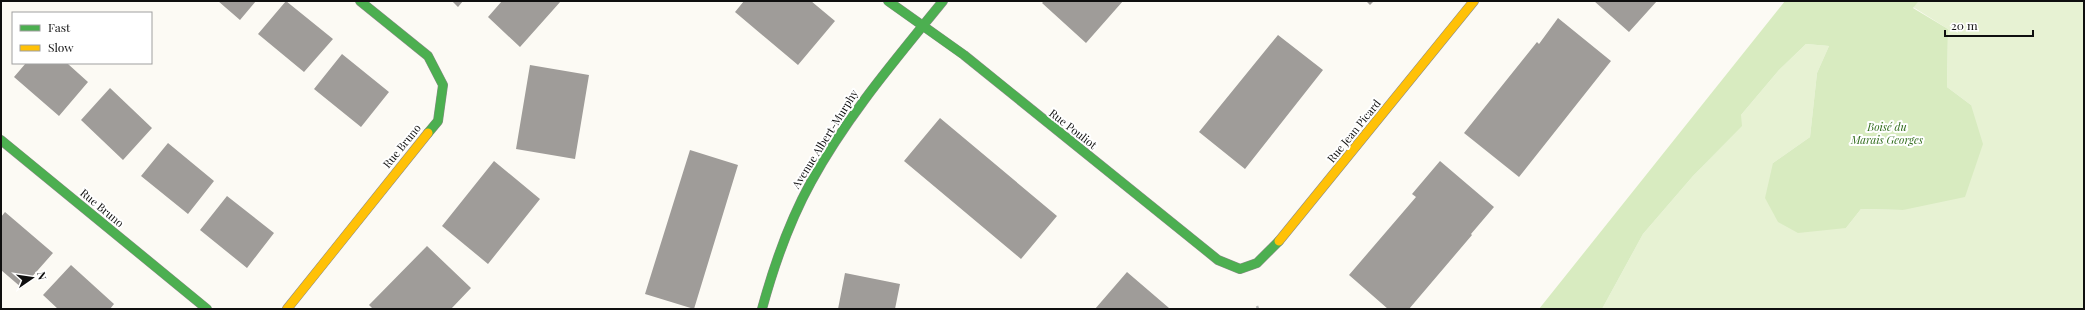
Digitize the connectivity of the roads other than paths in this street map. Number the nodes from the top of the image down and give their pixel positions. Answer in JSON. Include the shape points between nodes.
{"nodes":[{"id":1,"x":360,"y":1,"type":"edge"},
{"id":2,"x":888,"y":1,"type":"edge"},
{"id":3,"x":943,"y":1,"type":"edge"},
{"id":4,"x":1474,"y":1,"type":"edge"},
{"id":5,"x":923,"y":26,"type":"junction"},
{"id":6,"x":1,"y":140,"type":"edge"},
{"id":7,"x":1245,"y":268,"type":"joint"},
{"id":8,"x":207,"y":309,"type":"edge"},
{"id":9,"x":287,"y":309,"type":"edge"},
{"id":10,"x":762,"y":309,"type":"edge"}],
"edges":[{"from":1,"to":9,"type":"street","name":"Rue Bruno","via":[[428,56],[443,84],[438,121]]},
{"from":2,"to":5,"type":"street","name":"Rue Pouliot"},
{"from":3,"to":5,"type":"street","name":"Avenue Albert-Murphy"},
{"from":4,"to":7,"type":"street","name":"Rue Jean Picard","via":[[1278,242],[1257,263]]},
{"from":5,"to":7,"type":"street","name":"Rue Pouliot","via":[[964,55],[1218,260],[1235,268]]},
{"from":5,"to":10,"type":"street","name":"Avenue Albert-Murphy","via":[[870,91],[810,182],[790,224]]},
{"from":6,"to":8,"type":"street","name":"Rue Bruno"}]}
